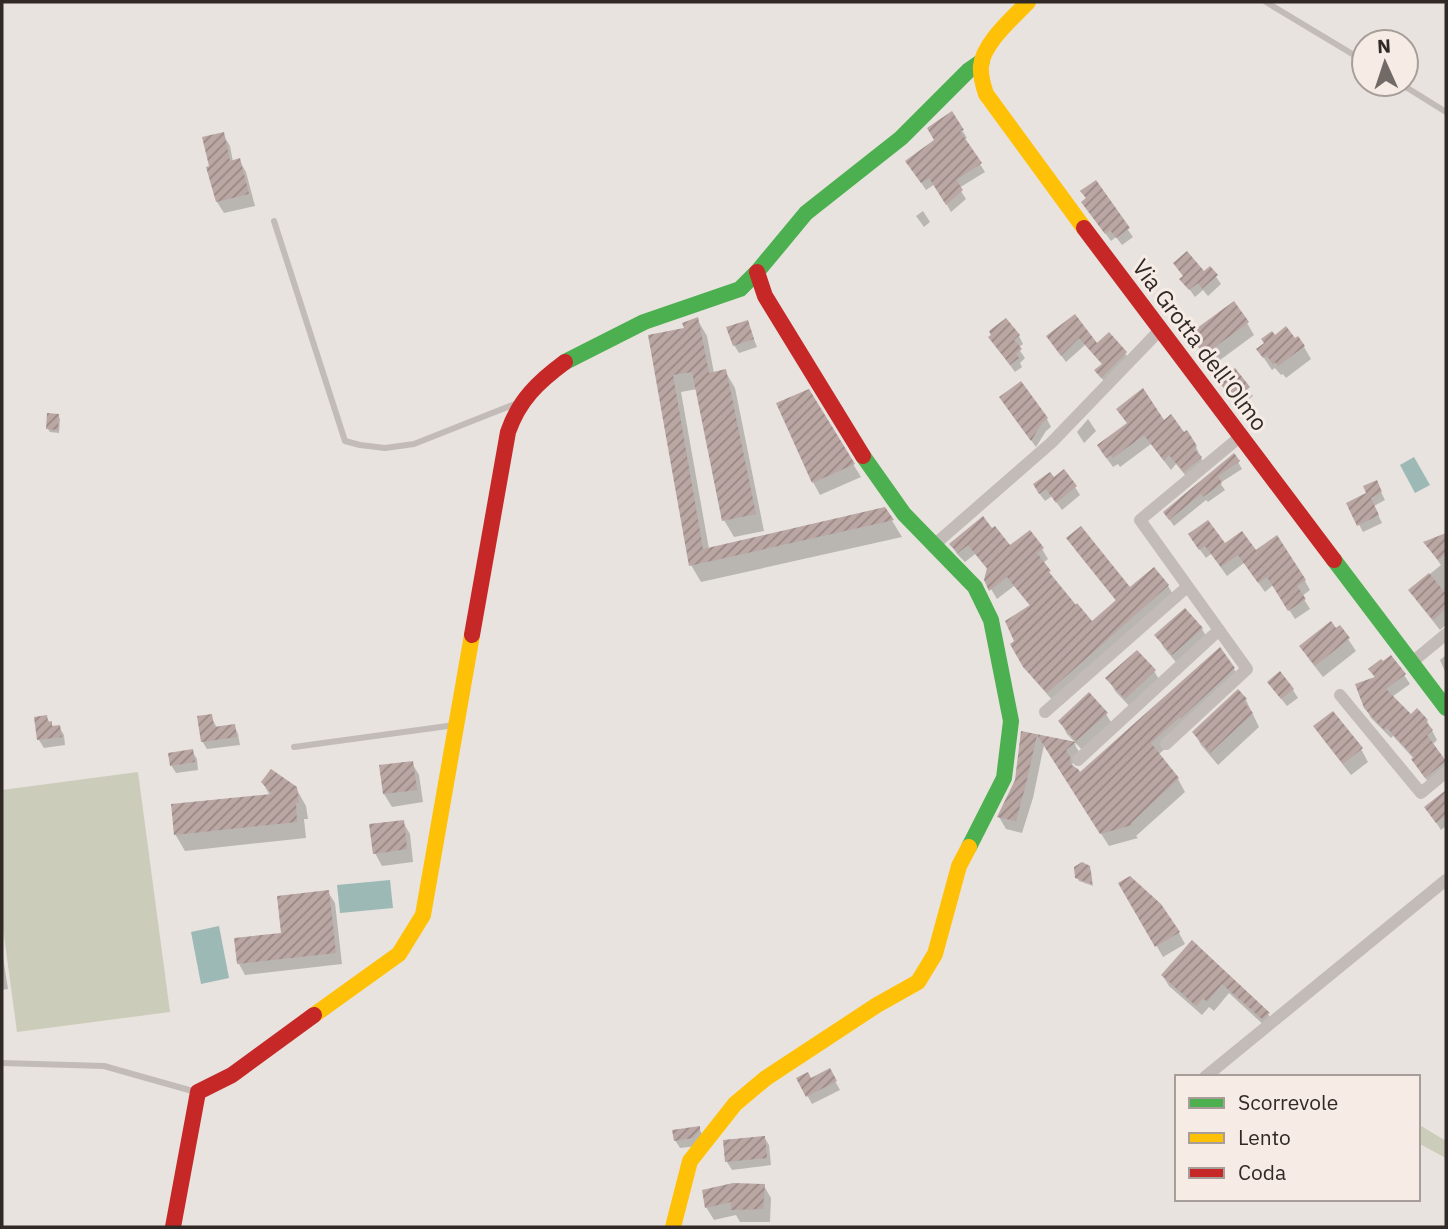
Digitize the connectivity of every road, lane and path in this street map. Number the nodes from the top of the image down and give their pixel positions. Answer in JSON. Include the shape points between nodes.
{"nodes":[{"id":1,"x":1028,"y":2,"type":"edge"},
{"id":2,"x":1266,"y":2,"type":"edge"},
{"id":3,"x":1350,"y":53,"type":"edge"},
{"id":4,"x":982,"y":61,"type":"junction"},
{"id":5,"x":1420,"y":96,"type":"edge"},
{"id":6,"x":1446,"y":112,"type":"edge"},
{"id":7,"x":274,"y":220,"type":"dead end"},
{"id":8,"x":757,"y":272,"type":"junction"},
{"id":9,"x":1160,"y":330,"type":"junction"},
{"id":10,"x":523,"y":401,"type":"junction"},
{"id":11,"x":1241,"y":436,"type":"junction"},
{"id":12,"x":934,"y":545,"type":"junction"},
{"id":13,"x":1188,"y":587,"type":"junction"},
{"id":14,"x":1219,"y":630,"type":"junction"},
{"id":15,"x":1446,"y":634,"type":"edge"},
{"id":16,"x":1411,"y":663,"type":"junction"},
{"id":17,"x":1340,"y":695,"type":"dead end"},
{"id":18,"x":1446,"y":708,"type":"edge"},
{"id":19,"x":1045,"y":712,"type":"dead end"},
{"id":20,"x":456,"y":725,"type":"junction"},
{"id":21,"x":1166,"y":744,"type":"dead end"},
{"id":22,"x":293,"y":747,"type":"dead end"},
{"id":23,"x":1079,"y":760,"type":"dead end"},
{"id":24,"x":1446,"y":772,"type":"edge"},
{"id":25,"x":1446,"y":880,"type":"edge"},
{"id":26,"x":2,"y":1063,"type":"edge"},
{"id":27,"x":1207,"y":1075,"type":"edge"},
{"id":28,"x":198,"y":1092,"type":"junction"},
{"id":29,"x":173,"y":1227,"type":"edge"},
{"id":30,"x":674,"y":1227,"type":"edge"}],
"edges":[{"from":1,"to":4,"type":"street","via":[[989,45]]},
{"from":2,"to":3,"type":"lane"},
{"from":4,"to":8,"type":"street","via":[[901,138],[806,214]]},
{"from":4,"to":9,"type":"street","name":"Via Grotta dell'Olmo","via":[[986,94]]},
{"from":5,"to":6,"type":"lane"},
{"from":7,"to":10,"type":"lane","via":[[345,441],[386,448],[414,444]]},
{"from":8,"to":10,"type":"street","via":[[740,289],[644,322],[568,360],[543,378]]},
{"from":8,"to":12,"type":"street","via":[[765,296],[864,457],[904,514]]},
{"from":9,"to":11,"type":"street","name":"Via Grotta dell'Olmo"},
{"from":9,"to":12,"type":"street","via":[[1051,443]]},
{"from":10,"to":20,"type":"street","via":[[508,432]]},
{"from":11,"to":13,"type":"street","via":[[1140,520]]},
{"from":11,"to":16,"type":"street","name":"Via Grotta dell'Olmo"},
{"from":12,"to":30,"type":"street","via":[[975,587],[991,620],[1011,721],[1004,778],[959,866],[935,954],[918,982],[766,1078],[735,1104],[690,1161]]},
{"from":13,"to":14,"type":"street"},
{"from":13,"to":19,"type":"street"},
{"from":14,"to":21,"type":"street","via":[[1247,669]]},
{"from":14,"to":23,"type":"street"},
{"from":15,"to":16,"type":"street"},
{"from":16,"to":18,"type":"street","name":"Via Grotta dell'Olmo"},
{"from":17,"to":24,"type":"street","via":[[1421,793]]},
{"from":20,"to":22,"type":"lane"},
{"from":20,"to":28,"type":"street","via":[[423,915],[399,954],[232,1074]]},
{"from":25,"to":27,"type":"street"},
{"from":26,"to":28,"type":"lane","via":[[104,1066]]},
{"from":28,"to":29,"type":"street"}]}
